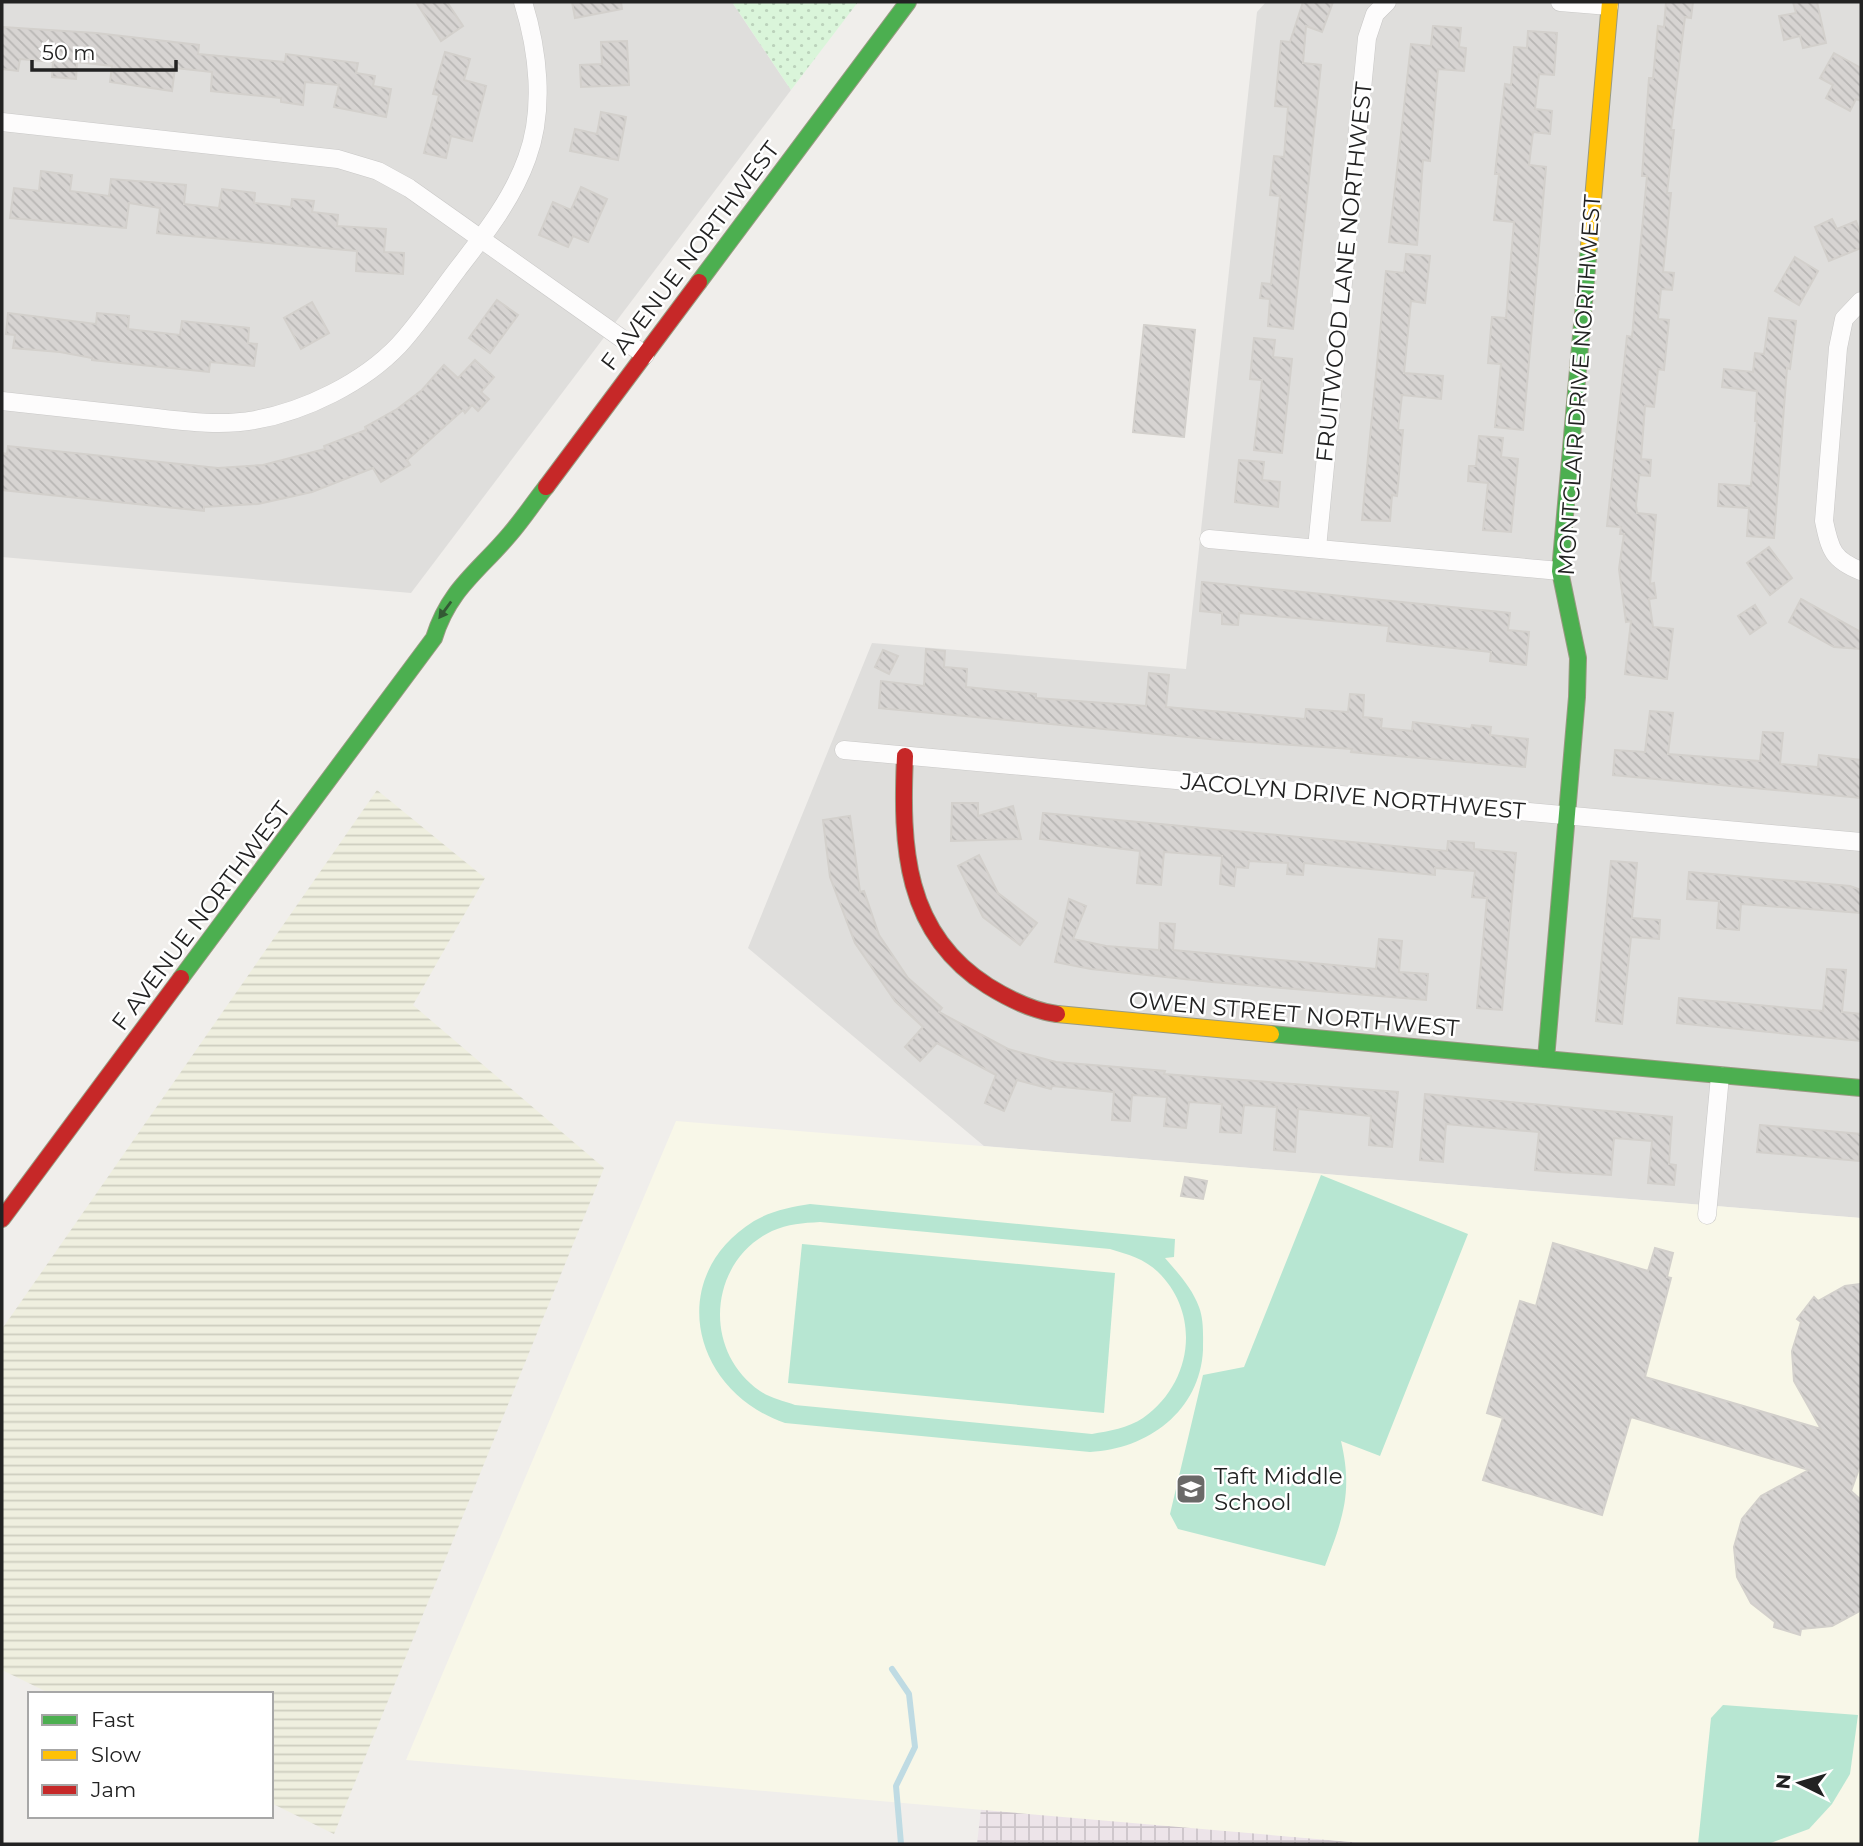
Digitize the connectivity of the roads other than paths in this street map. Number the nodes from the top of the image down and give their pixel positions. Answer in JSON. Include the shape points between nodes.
{"nodes":[{"id":1,"x":523,"y":2,"type":"edge"},
{"id":2,"x":908,"y":2,"type":"edge"},
{"id":3,"x":1387,"y":2,"type":"edge"},
{"id":4,"x":1560,"y":2,"type":"edge"},
{"id":5,"x":1610,"y":4,"type":"edge"},
{"id":6,"x":2,"y":122,"type":"edge"},
{"id":7,"x":481,"y":240,"type":"junction"},
{"id":8,"x":1861,"y":301,"type":"edge"},
{"id":9,"x":645,"y":355,"type":"junction"},
{"id":10,"x":2,"y":401,"type":"edge"},
{"id":11,"x":1209,"y":539,"type":"dead end"},
{"id":12,"x":1317,"y":548,"type":"junction"},
{"id":13,"x":1560,"y":571,"type":"junction"},
{"id":14,"x":1861,"y":571,"type":"edge"},
{"id":15,"x":844,"y":750,"type":"dead end"},
{"id":16,"x":905,"y":756,"type":"junction"},
{"id":17,"x":1566,"y":815,"type":"junction"},
{"id":18,"x":1861,"y":842,"type":"edge"},
{"id":19,"x":1546,"y":1059,"type":"junction"},
{"id":20,"x":1720,"y":1076,"type":"junction"},
{"id":21,"x":1861,"y":1088,"type":"edge"},
{"id":22,"x":1707,"y":1215,"type":"dead end"},
{"id":23,"x":2,"y":1219,"type":"edge"}],
"edges":[{"from":1,"to":7,"type":"street","via":[[533,34],[536,118],[528,156],[510,197]]},
{"from":2,"to":9,"type":"street","name":"F AVENUE NORTHWEST"},
{"from":3,"to":12,"type":"street","name":"FRUITWOOD LANE NORTHWEST","via":[[1375,14],[1367,38]]},
{"from":4,"to":5,"type":"street"},
{"from":5,"to":13,"type":"street","name":"MONTCLAIR DRIVE NORTHWEST"},
{"from":6,"to":7,"type":"street","via":[[338,159],[378,171],[409,188]]},
{"from":7,"to":9,"type":"street"},
{"from":7,"to":10,"type":"street","via":[[398,346],[334,391],[292,411],[209,424]]},
{"from":8,"to":14,"type":"street","via":[[1844,319],[1838,348],[1824,521],[1830,548],[1843,564]]},
{"from":9,"to":23,"type":"street","name":"F AVENUE NORTHWEST","via":[[509,536],[480,561],[438,620],[434,638]]},
{"from":11,"to":12,"type":"street"},
{"from":12,"to":13,"type":"street"},
{"from":13,"to":17,"type":"street","name":"MONTCLAIR DRIVE NORTHWEST","via":[[1578,658]]},
{"from":15,"to":16,"type":"street","name":"JACOLYN DRIVE NORTHWEST"},
{"from":16,"to":17,"type":"street","name":"JACOLYN DRIVE NORTHWEST"},
{"from":16,"to":19,"type":"street","name":"OWEN STREET NORTHWEST","via":[[904,854],[917,906],[941,945],[1007,998],[1053,1014]]},
{"from":17,"to":18,"type":"street","name":"JACOLYN DRIVE NORTHWEST"},
{"from":17,"to":19,"type":"street","name":"MONTCLAIR DRIVE NORTHWEST"},
{"from":19,"to":20,"type":"street","name":"OWEN STREET NORTHWEST"},
{"from":20,"to":21,"type":"street","name":"OWEN STREET NORTHWEST"},
{"from":20,"to":22,"type":"street"}]}
